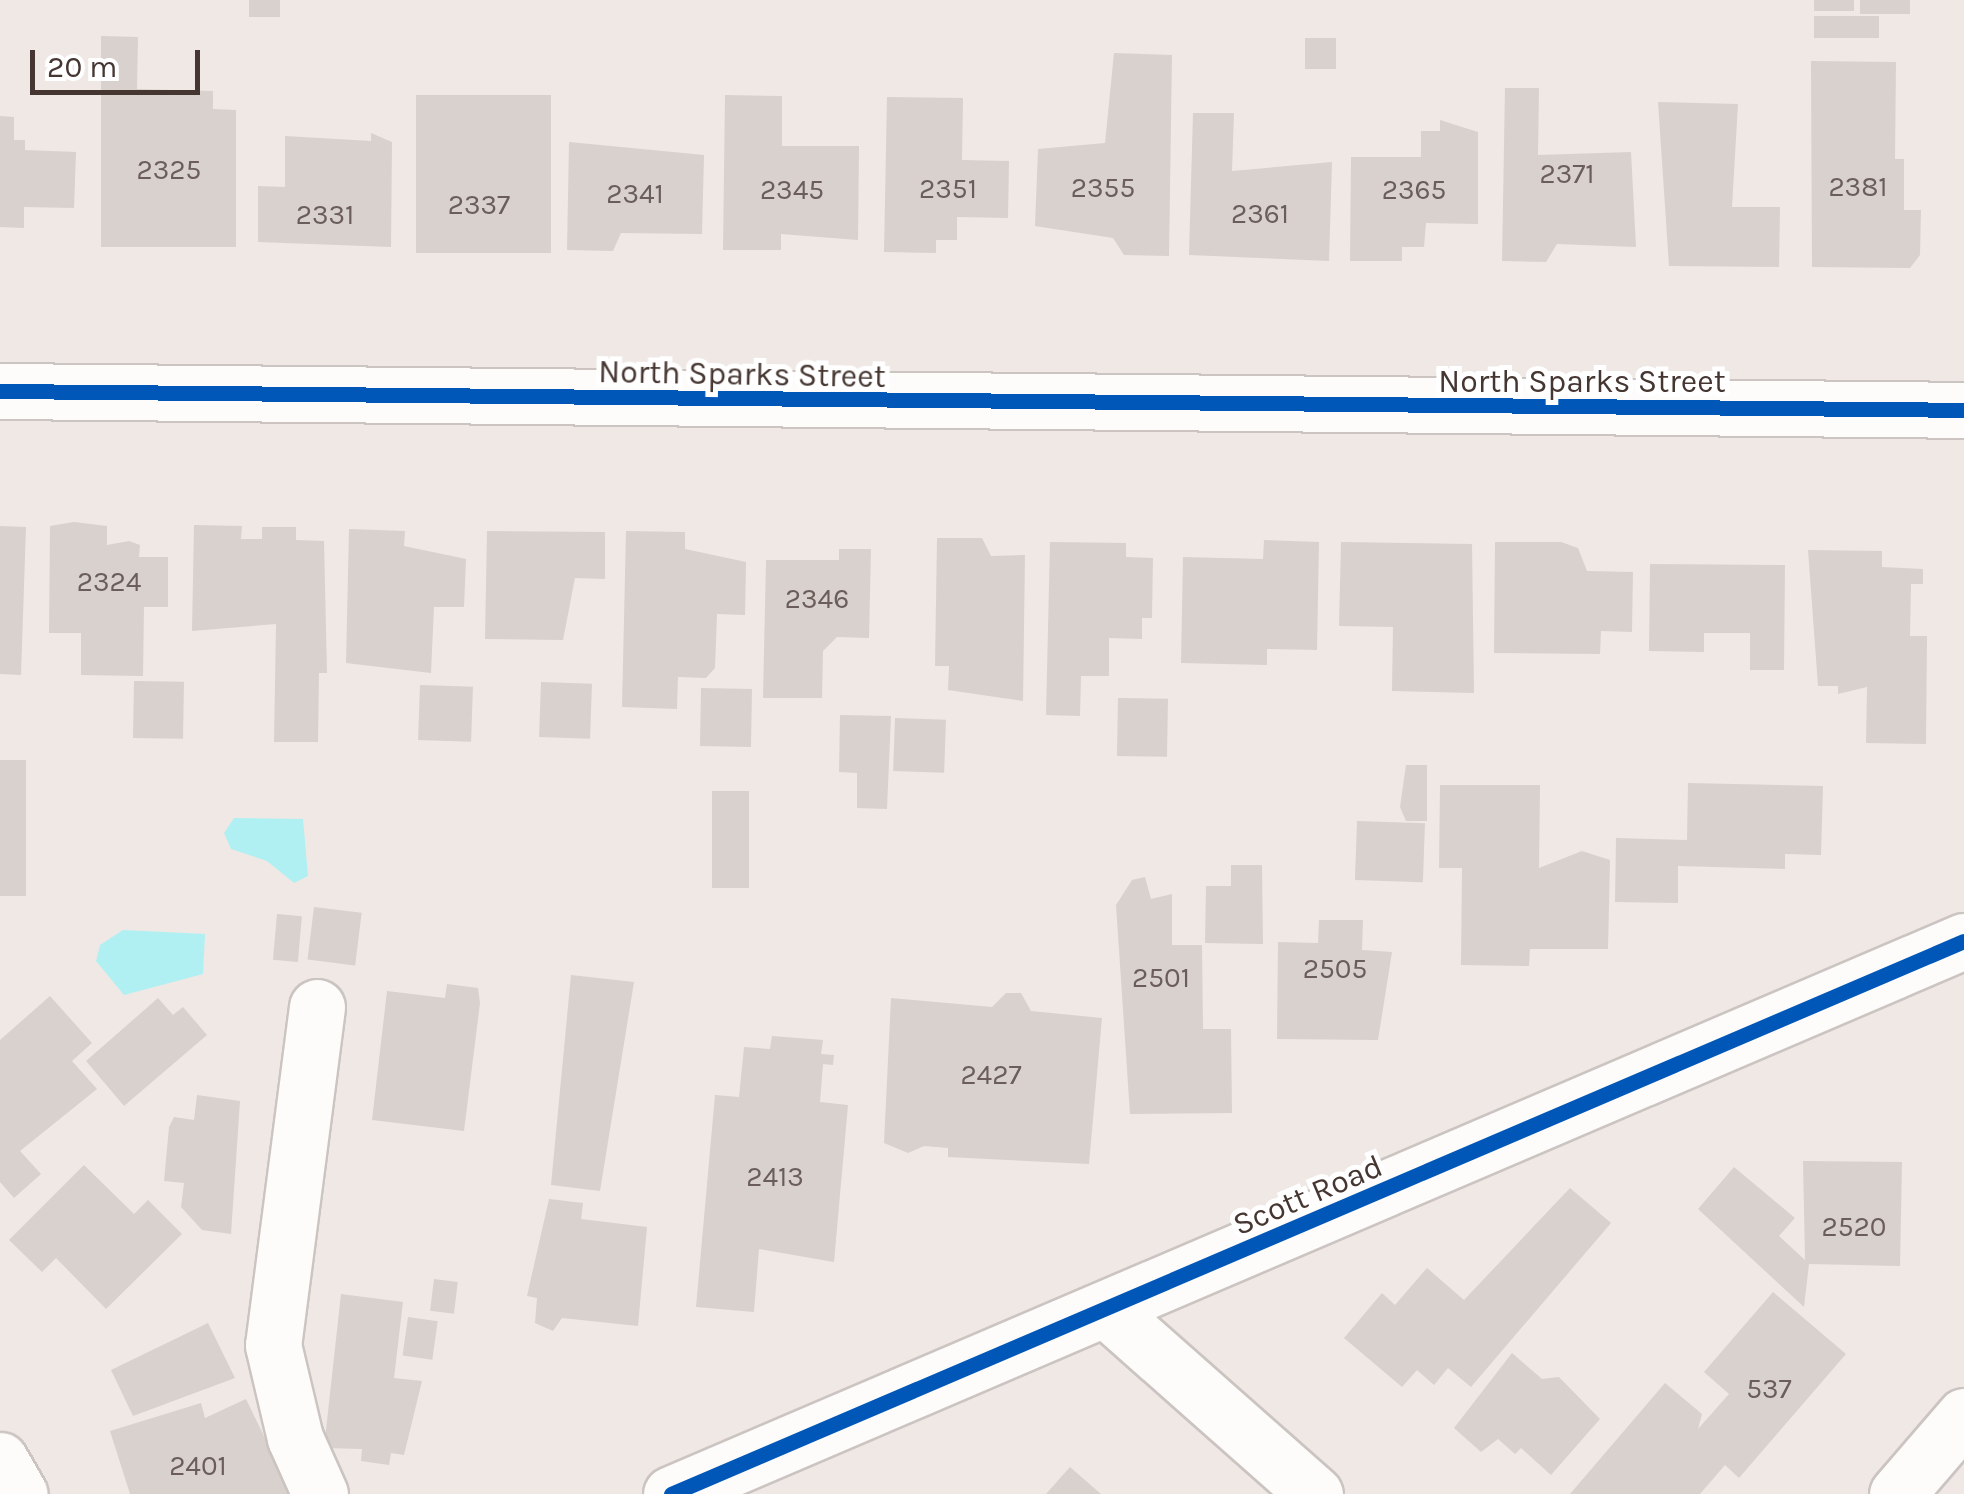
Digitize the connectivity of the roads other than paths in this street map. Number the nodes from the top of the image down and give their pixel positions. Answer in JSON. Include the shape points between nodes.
{"nodes":[{"id":1,"x":0,"y":392,"type":"edge"},
{"id":2,"x":1964,"y":410,"type":"edge"},
{"id":3,"x":1964,"y":941,"type":"edge"},
{"id":4,"x":317,"y":1008,"type":"dead end"},
{"id":5,"x":1110,"y":1312,"type":"junction"},
{"id":6,"x":1964,"y":1416,"type":"edge"},
{"id":7,"x":0,"y":1460,"type":"edge"},
{"id":8,"x":20,"y":1494,"type":"edge"},
{"id":9,"x":320,"y":1494,"type":"edge"},
{"id":10,"x":670,"y":1494,"type":"edge"},
{"id":11,"x":1315,"y":1494,"type":"edge"},
{"id":12,"x":1898,"y":1494,"type":"edge"}],
"edges":[{"from":1,"to":2,"type":"street","name":"North Sparks Street"},
{"from":3,"to":5,"type":"street","name":"Scott Road"},
{"from":4,"to":9,"type":"street","via":[[273,1344],[295,1438]]},
{"from":5,"to":10,"type":"street","name":"Scott Road"},
{"from":5,"to":11,"type":"street"},
{"from":6,"to":12,"type":"street"},
{"from":7,"to":8,"type":"street"}]}
